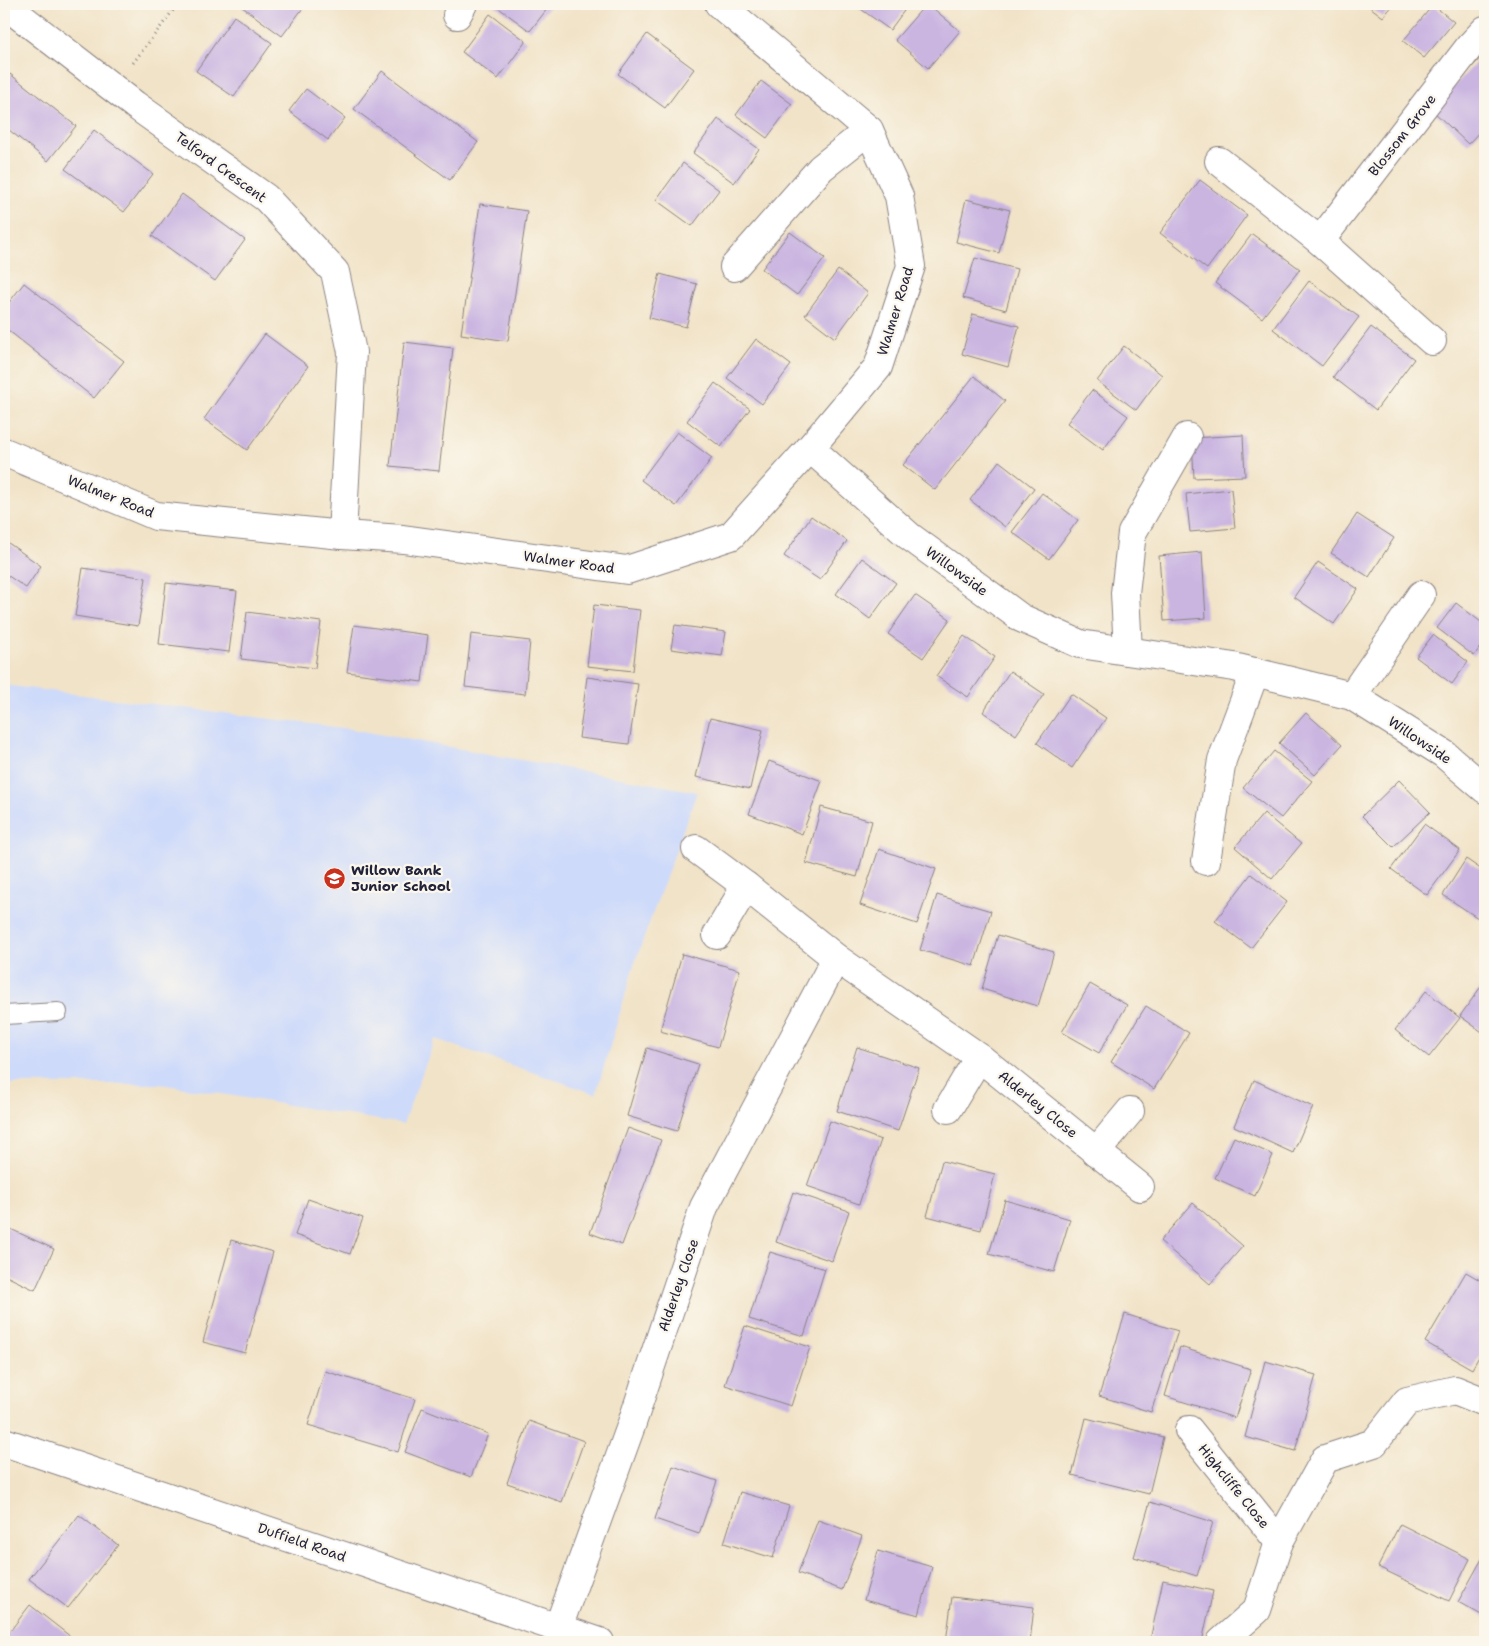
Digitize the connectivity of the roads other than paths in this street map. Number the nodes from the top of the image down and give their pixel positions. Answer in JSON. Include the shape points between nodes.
{"nodes":[{"id":1,"x":4,"y":4,"type":"edge"},
{"id":2,"x":718,"y":4,"type":"edge"},
{"id":3,"x":1485,"y":30,"type":"edge"},
{"id":4,"x":869,"y":130,"type":"junction"},
{"id":5,"x":1219,"y":161,"type":"dead end"},
{"id":6,"x":1320,"y":241,"type":"junction"},
{"id":7,"x":734,"y":267,"type":"dead end"},
{"id":8,"x":1432,"y":341,"type":"dead end"},
{"id":9,"x":1187,"y":437,"type":"dead end"},
{"id":10,"x":810,"y":448,"type":"junction"},
{"id":11,"x":4,"y":452,"type":"edge"},
{"id":12,"x":342,"y":535,"type":"junction"},
{"id":13,"x":1421,"y":595,"type":"dead end"},
{"id":14,"x":1128,"y":651,"type":"junction"},
{"id":15,"x":1255,"y":672,"type":"junction"},
{"id":16,"x":1352,"y":696,"type":"junction"},
{"id":17,"x":1485,"y":789,"type":"edge"},
{"id":18,"x":696,"y":849,"type":"dead end"},
{"id":19,"x":1206,"y":860,"type":"dead end"},
{"id":20,"x":746,"y":886,"type":"junction"},
{"id":21,"x":717,"y":935,"type":"dead end"},
{"id":22,"x":836,"y":958,"type":"junction"},
{"id":23,"x":58,"y":1012,"type":"dead end"},
{"id":24,"x":4,"y":1015,"type":"edge"},
{"id":25,"x":979,"y":1057,"type":"junction"},
{"id":26,"x":948,"y":1108,"type":"dead end"},
{"id":27,"x":1130,"y":1111,"type":"dead end"},
{"id":28,"x":1096,"y":1152,"type":"junction"},
{"id":29,"x":1140,"y":1187,"type":"dead end"},
{"id":30,"x":1485,"y":1402,"type":"edge"},
{"id":31,"x":1189,"y":1430,"type":"dead end"},
{"id":32,"x":8,"y":1450,"type":"edge"},
{"id":33,"x":1279,"y":1542,"type":"junction"},
{"id":34,"x":558,"y":1628,"type":"junction"},
{"id":35,"x":590,"y":1641,"type":"edge"},
{"id":36,"x":1221,"y":1642,"type":"edge"}],
"edges":[{"from":1,"to":12,"type":"street","name":"Telford Crescent","via":[[113,88],[266,198],[335,272],[352,352]]},
{"from":2,"to":4,"type":"street","name":"Walmer Road"},
{"from":3,"to":6,"type":"street","name":"Blossom Grove"},
{"from":4,"to":7,"type":"street","via":[[821,168]]},
{"from":4,"to":10,"type":"street","name":"Walmer Road","via":[[898,196],[911,266],[878,367]]},
{"from":5,"to":6,"type":"street"},
{"from":6,"to":8,"type":"street"},
{"from":9,"to":14,"type":"street","via":[[1132,533],[1125,593]]},
{"from":10,"to":12,"type":"street","name":"Walmer Road","via":[[730,536],[627,570],[403,539]]},
{"from":10,"to":14,"type":"street","name":"Willowside","via":[[909,536],[1021,618],[1080,644]]},
{"from":11,"to":12,"type":"street","name":"Walmer Road","via":[[156,516]]},
{"from":13,"to":16,"type":"street"},
{"from":14,"to":15,"type":"street","name":"Willowside"},
{"from":15,"to":16,"type":"street","name":"Willowside"},
{"from":15,"to":19,"type":"street","via":[[1222,760]]},
{"from":16,"to":17,"type":"street","name":"Willowside","via":[[1444,754]]},
{"from":18,"to":20,"type":"street","name":"Alderley Close"},
{"from":20,"to":21,"type":"street"},
{"from":20,"to":22,"type":"street","name":"Alderley Close"},
{"from":22,"to":25,"type":"street","name":"Alderley Close"},
{"from":22,"to":34,"type":"street","name":"Alderley Close","via":[[704,1207]]},
{"from":23,"to":24,"type":"lane"},
{"from":25,"to":26,"type":"street"},
{"from":25,"to":28,"type":"street","name":"Alderley Close"},
{"from":27,"to":28,"type":"street"},
{"from":28,"to":29,"type":"street","name":"Alderley Close"},
{"from":30,"to":33,"type":"street","name":"Highcliffe Close","via":[[1455,1390],[1407,1401],[1374,1443],[1325,1459]]},
{"from":31,"to":33,"type":"street","name":"Highcliffe Close"},
{"from":32,"to":34,"type":"street","name":"Duffield Road"},
{"from":33,"to":36,"type":"street","name":"Highcliffe Close","via":[[1257,1610]]},
{"from":34,"to":35,"type":"street","name":"Duffield Road"}]}
